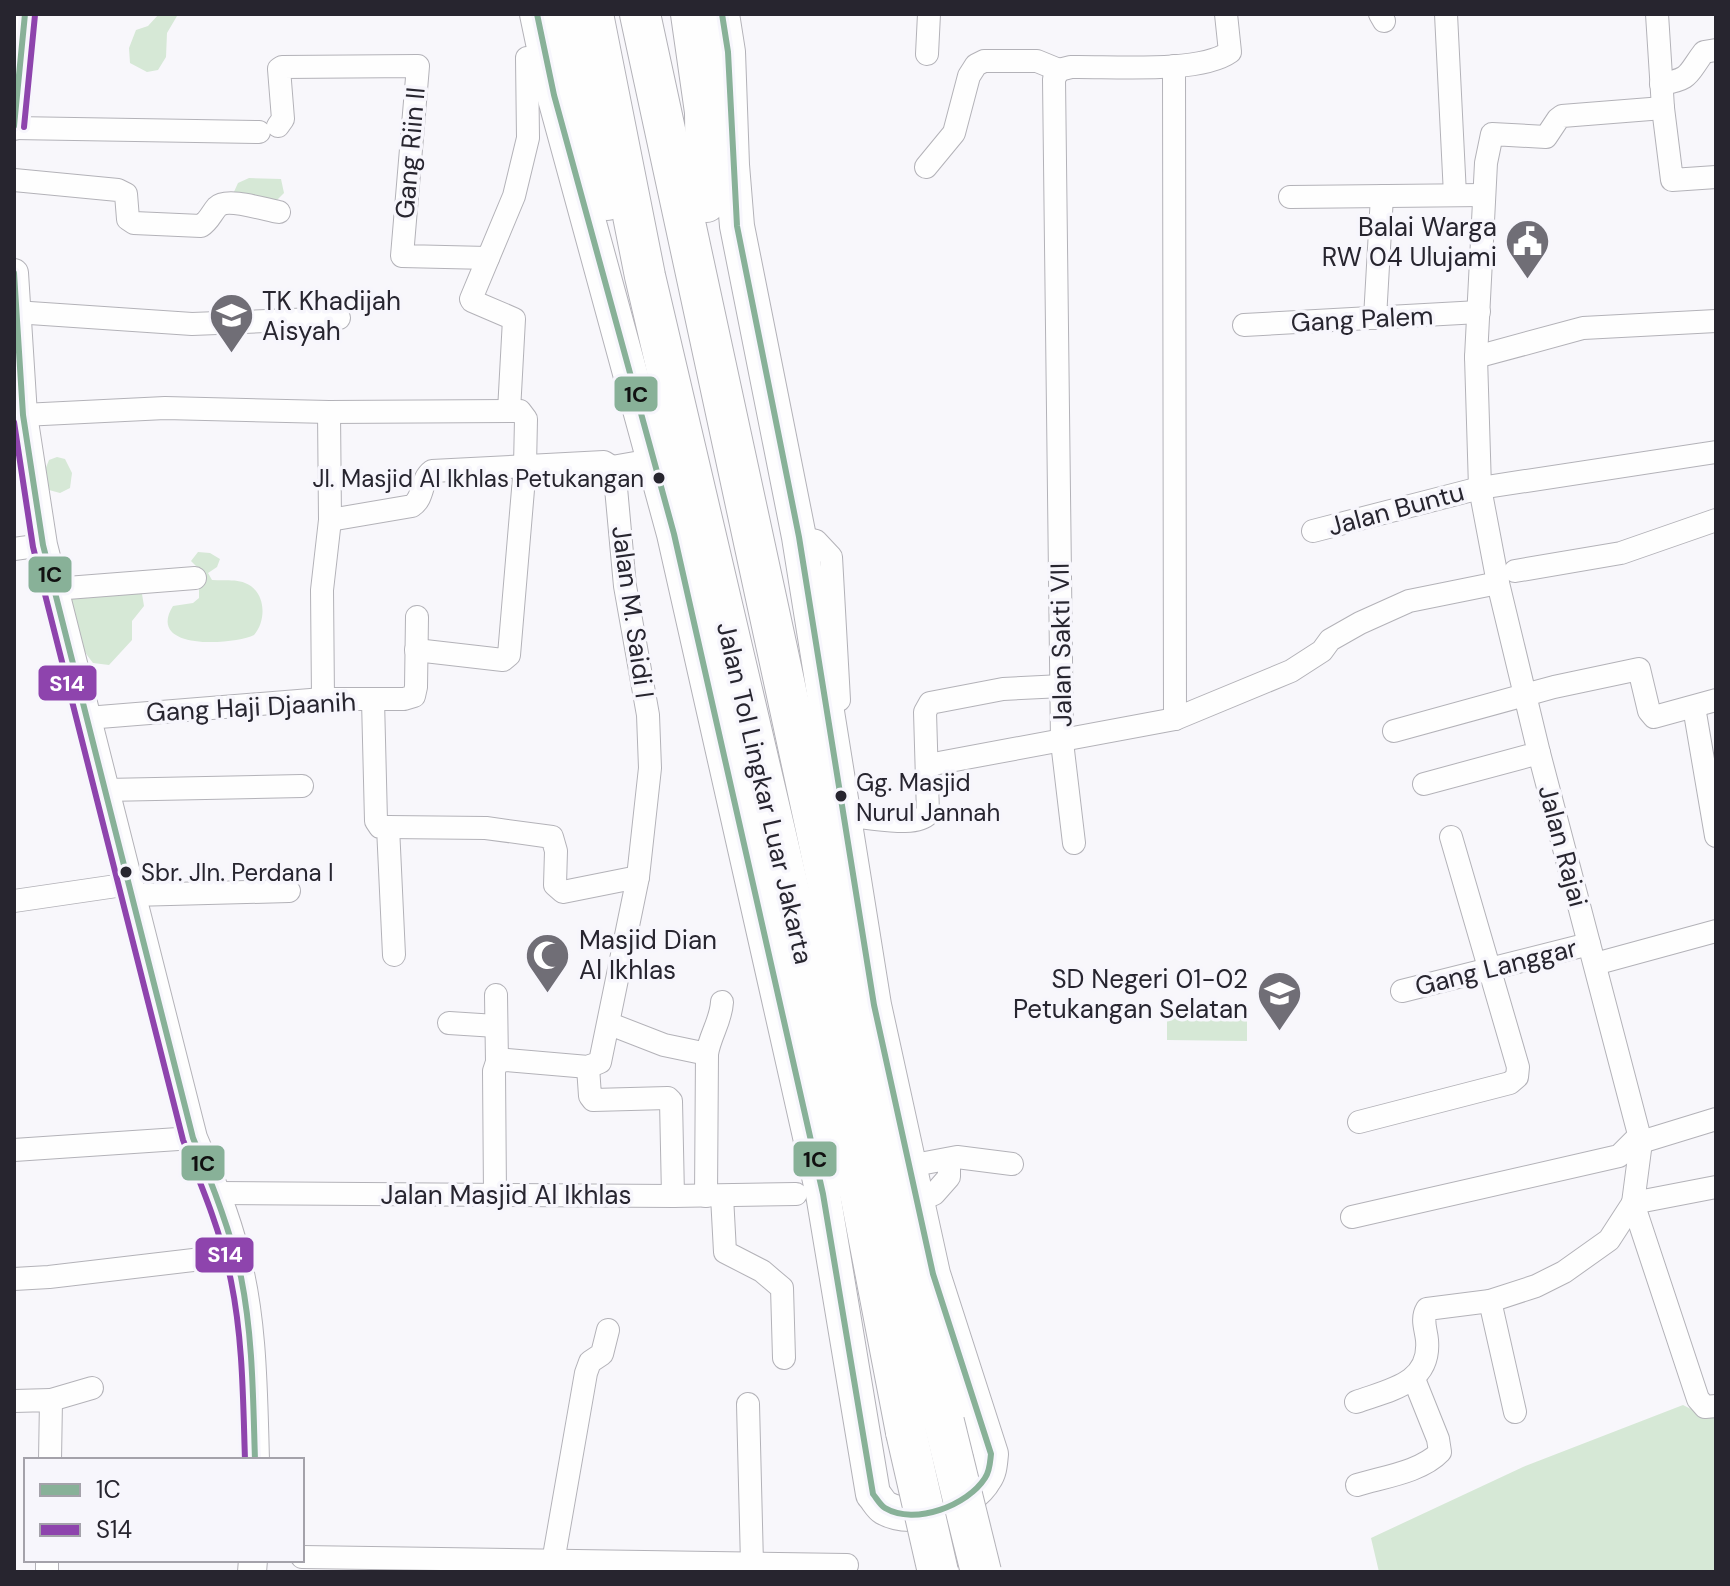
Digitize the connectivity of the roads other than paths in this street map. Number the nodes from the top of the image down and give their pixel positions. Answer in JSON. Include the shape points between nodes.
{"nodes":[{"id":1,"x":25,"y":14,"type":"edge"},
{"id":2,"x":537,"y":14,"type":"edge"},
{"id":3,"x":556,"y":14,"type":"edge"},
{"id":4,"x":593,"y":14,"type":"edge"},
{"id":5,"x":640,"y":14,"type":"edge"},
{"id":6,"x":666,"y":14,"type":"edge"},
{"id":7,"x":691,"y":14,"type":"edge"},
{"id":8,"x":722,"y":14,"type":"edge"},
{"id":9,"x":929,"y":14,"type":"edge"},
{"id":10,"x":1226,"y":14,"type":"edge"},
{"id":11,"x":1446,"y":14,"type":"edge"},
{"id":12,"x":1657,"y":14,"type":"edge"},
{"id":13,"x":1716,"y":50,"type":"edge"},
{"id":14,"x":927,"y":54,"type":"dead end"},
{"id":15,"x":527,"y":58,"type":"dead end"},
{"id":16,"x":1174,"y":66,"type":"junction"},
{"id":17,"x":1059,"y":70,"type":"junction"},
{"id":18,"x":1661,"y":84,"type":"junction"},
{"id":19,"x":1663,"y":108,"type":"junction"},
{"id":20,"x":14,"y":127,"type":"edge"},
{"id":21,"x":926,"y":167,"type":"dead end"},
{"id":22,"x":1716,"y":177,"type":"edge"},
{"id":23,"x":14,"y":180,"type":"edge"},
{"id":24,"x":1455,"y":195,"type":"junction"},
{"id":25,"x":1484,"y":195,"type":"junction"},
{"id":26,"x":1382,"y":196,"type":"junction"},
{"id":27,"x":1290,"y":197,"type":"dead end"},
{"id":28,"x":706,"y":202,"type":"junction"},
{"id":29,"x":279,"y":212,"type":"dead end"},
{"id":30,"x":488,"y":258,"type":"junction"},
{"id":31,"x":14,"y":273,"type":"edge"},
{"id":32,"x":645,"y":276,"type":"junction"},
{"id":33,"x":15,"y":305,"type":"edge"},
{"id":34,"x":1479,"y":312,"type":"junction"},
{"id":35,"x":339,"y":318,"type":"dead end"},
{"id":36,"x":1375,"y":318,"type":"junction"},
{"id":37,"x":1716,"y":321,"type":"edge"},
{"id":38,"x":1244,"y":325,"type":"dead end"},
{"id":39,"x":1476,"y":357,"type":"junction"},
{"id":40,"x":509,"y":411,"type":"junction"},
{"id":41,"x":329,"y":412,"type":"junction"},
{"id":42,"x":23,"y":415,"type":"junction"},
{"id":43,"x":20,"y":448,"type":"edge"},
{"id":44,"x":1714,"y":457,"type":"edge"},
{"id":45,"x":652,"y":460,"type":"junction"},
{"id":46,"x":525,"y":466,"type":"junction"},
{"id":47,"x":612,"y":467,"type":"junction"},
{"id":48,"x":1480,"y":488,"type":"junction"},
{"id":49,"x":330,"y":520,"type":"junction"},
{"id":50,"x":1716,"y":520,"type":"edge"},
{"id":51,"x":1313,"y":531,"type":"dead end"},
{"id":52,"x":43,"y":545,"type":"junction"},
{"id":53,"x":14,"y":549,"type":"edge"},
{"id":54,"x":1507,"y":577,"type":"junction"},
{"id":55,"x":195,"y":578,"type":"dead end"},
{"id":56,"x":54,"y":589,"type":"junction"},
{"id":57,"x":417,"y":617,"type":"dead end"},
{"id":58,"x":416,"y":650,"type":"junction"},
{"id":59,"x":1062,"y":686,"type":"junction"},
{"id":60,"x":1525,"y":695,"type":"junction"},
{"id":61,"x":323,"y":699,"type":"junction"},
{"id":62,"x":373,"y":700,"type":"junction"},
{"id":63,"x":1716,"y":700,"type":"edge"},
{"id":64,"x":1694,"y":707,"type":"junction"},
{"id":65,"x":87,"y":718,"type":"junction"},
{"id":66,"x":1175,"y":719,"type":"junction"},
{"id":67,"x":1394,"y":731,"type":"dead end"},
{"id":68,"x":1062,"y":742,"type":"junction"},
{"id":69,"x":1539,"y":753,"type":"junction"},
{"id":70,"x":928,"y":765,"type":"junction"},
{"id":71,"x":1424,"y":784,"type":"dead end"},
{"id":72,"x":302,"y":786,"type":"dead end"},
{"id":73,"x":105,"y":790,"type":"junction"},
{"id":74,"x":829,"y":818,"type":"junction"},
{"id":75,"x":388,"y":827,"type":"junction"},
{"id":76,"x":1716,"y":836,"type":"edge"},
{"id":77,"x":1451,"y":837,"type":"dead end"},
{"id":78,"x":1074,"y":843,"type":"dead end"},
{"id":79,"x":638,"y":877,"type":"junction"},
{"id":80,"x":131,"y":890,"type":"junction"},
{"id":81,"x":289,"y":891,"type":"dead end"},
{"id":82,"x":14,"y":901,"type":"edge"},
{"id":83,"x":1714,"y":937,"type":"edge"},
{"id":84,"x":1592,"y":954,"type":"junction"},
{"id":85,"x":394,"y":955,"type":"dead end"},
{"id":86,"x":1490,"y":970,"type":"junction"},
{"id":87,"x":1402,"y":991,"type":"dead end"},
{"id":88,"x":496,"y":995,"type":"dead end"},
{"id":89,"x":722,"y":1002,"type":"dead end"},
{"id":90,"x":449,"y":1023,"type":"dead end"},
{"id":91,"x":610,"y":1024,"type":"junction"},
{"id":92,"x":496,"y":1026,"type":"junction"},
{"id":93,"x":707,"y":1054,"type":"junction"},
{"id":94,"x":497,"y":1062,"type":"junction"},
{"id":95,"x":588,"y":1067,"type":"junction"},
{"id":96,"x":1716,"y":1119,"type":"edge"},
{"id":97,"x":1359,"y":1122,"type":"dead end"},
{"id":98,"x":193,"y":1138,"type":"junction"},
{"id":99,"x":1639,"y":1140,"type":"junction"},
{"id":100,"x":14,"y":1150,"type":"edge"},
{"id":101,"x":949,"y":1159,"type":"junction"},
{"id":102,"x":1012,"y":1164,"type":"dead end"},
{"id":103,"x":909,"y":1166,"type":"junction"},
{"id":104,"x":1716,"y":1187,"type":"edge"},
{"id":105,"x":216,"y":1193,"type":"junction"},
{"id":106,"x":796,"y":1194,"type":"dead end"},
{"id":107,"x":495,"y":1195,"type":"junction"},
{"id":108,"x":673,"y":1196,"type":"junction"},
{"id":109,"x":714,"y":1196,"type":"junction"},
{"id":110,"x":917,"y":1201,"type":"junction"},
{"id":111,"x":1633,"y":1203,"type":"junction"},
{"id":112,"x":1352,"y":1217,"type":"dead end"},
{"id":113,"x":236,"y":1255,"type":"junction"},
{"id":114,"x":14,"y":1279,"type":"edge"},
{"id":115,"x":1490,"y":1301,"type":"junction"},
{"id":116,"x":608,"y":1330,"type":"dead end"},
{"id":117,"x":784,"y":1358,"type":"dead end"},
{"id":118,"x":1414,"y":1379,"type":"junction"},
{"id":119,"x":92,"y":1388,"type":"dead end"},
{"id":120,"x":51,"y":1400,"type":"junction"},
{"id":121,"x":14,"y":1401,"type":"edge"},
{"id":122,"x":1356,"y":1402,"type":"dead end"},
{"id":123,"x":748,"y":1404,"type":"dead end"},
{"id":124,"x":1716,"y":1406,"type":"edge"},
{"id":125,"x":1515,"y":1412,"type":"dead end"},
{"id":126,"x":50,"y":1458,"type":"edge"},
{"id":127,"x":255,"y":1458,"type":"edge"},
{"id":128,"x":1357,"y":1485,"type":"dead end"},
{"id":129,"x":304,"y":1557,"type":"edge"},
{"id":130,"x":553,"y":1562,"type":"junction"},
{"id":131,"x":752,"y":1564,"type":"junction"},
{"id":132,"x":847,"y":1565,"type":"dead end"},
{"id":133,"x":938,"y":1572,"type":"edge"},
{"id":134,"x":981,"y":1572,"type":"edge"}],
"edges":[{"from":1,"to":20,"type":"street"},
{"from":2,"to":45,"type":"main road"},
{"from":3,"to":32,"type":"highway","via":[[619,238],[632,265]]},
{"from":4,"to":32,"type":"highway","name":"Jalan Tol Lingkar Luar Jakarta"},
{"from":5,"to":74,"type":"highway","name":"Jalan Tol Lingkar Luar Jakarta"},
{"from":6,"to":28,"type":"highway"},
{"from":7,"to":28,"type":"highway","via":[[705,112]]},
{"from":8,"to":74,"type":"main road","via":[[737,226],[799,537],[832,738]]},
{"from":9,"to":14,"type":"street"},
{"from":10,"to":16,"type":"street","via":[[1230,52],[1221,59]]},
{"from":11,"to":24,"type":"street"},
{"from":12,"to":18,"type":"street"},
{"from":13,"to":18,"type":"street","via":[[1704,52],[1685,79]]},
{"from":15,"to":30,"type":"street","via":[[528,138],[514,196]]},
{"from":16,"to":17,"type":"street"},
{"from":16,"to":66,"type":"street"},
{"from":17,"to":21,"type":"street","via":[[1037,61],[976,65],[954,133]]},
{"from":17,"to":59,"type":"street","name":"Jalan Sakti VII","via":[[1054,79]]},
{"from":18,"to":19,"type":"street"},
{"from":19,"to":22,"type":"street","via":[[1672,180]]},
{"from":19,"to":25,"type":"street","name":"Jalan Rajai","via":[[1560,117],[1546,137],[1492,134]]},
{"from":20,"to":30,"type":"street","name":"Gang Riin II","via":[[268,129],[283,119],[279,69],[286,65],[418,66],[402,256]]},
{"from":23,"to":29,"type":"street","via":[[118,190],[126,194],[128,219],[134,223],[204,225],[218,205],[228,202]]},
{"from":24,"to":25,"type":"street"},
{"from":24,"to":26,"type":"street"},
{"from":25,"to":34,"type":"street","name":"Jalan Rajai"},
{"from":26,"to":27,"type":"street"},
{"from":26,"to":36,"type":"street"},
{"from":28,"to":74,"type":"highway","via":[[822,762]]},
{"from":30,"to":40,"type":"street","via":[[471,299],[514,319]]},
{"from":31,"to":33,"type":"street"},
{"from":32,"to":133,"type":"highway","name":"Jalan Tol Lingkar Luar Jakarta","bridge":true,"via":[[861,1198]]},
{"from":33,"to":35,"type":"street","via":[[192,324]]},
{"from":33,"to":42,"type":"street"},
{"from":34,"to":36,"type":"street","name":"Gang Palem"},
{"from":34,"to":39,"type":"street","name":"Jalan Rajai"},
{"from":36,"to":38,"type":"street","name":"Gang Palem"},
{"from":37,"to":39,"type":"street","via":[[1583,328]]},
{"from":39,"to":48,"type":"street","name":"Jalan Rajai"},
{"from":40,"to":41,"type":"street"},
{"from":40,"to":46,"type":"street","via":[[520,411],[526,419]]},
{"from":41,"to":42,"type":"street","via":[[165,408]]},
{"from":41,"to":49,"type":"street"},
{"from":42,"to":43,"type":"street"},
{"from":43,"to":52,"type":"street"},
{"from":44,"to":48,"type":"street"},
{"from":45,"to":47,"type":"street"},
{"from":45,"to":110,"type":"main road","via":[[677,549],[823,1194],[873,1494],[883,1507],[929,1513],[979,1488],[991,1454],[933,1274]]},
{"from":46,"to":47,"type":"street","via":[[604,462]]},
{"from":46,"to":49,"type":"street","via":[[432,471],[412,506]]},
{"from":46,"to":58,"type":"street","via":[[509,655],[503,660]]},
{"from":47,"to":79,"type":"street","name":"Jalan M. Saidi I","via":[[625,586],[648,715],[650,768]]},
{"from":48,"to":51,"type":"street","name":"Jalan Buntu"},
{"from":48,"to":54,"type":"street","name":"Jalan Rajai"},
{"from":49,"to":61,"type":"street","via":[[322,590]]},
{"from":50,"to":54,"type":"street","name":"Jalan Sakti VII","via":[[1621,553]]},
{"from":52,"to":53,"type":"street"},
{"from":52,"to":56,"type":"street"},
{"from":54,"to":60,"type":"street","name":"Jalan Rajai"},
{"from":54,"to":66,"type":"street","name":"Jalan Sakti VII","via":[[1409,601],[1330,640],[1307,660]]},
{"from":55,"to":56,"type":"street"},
{"from":56,"to":65,"type":"street"},
{"from":57,"to":58,"type":"street"},
{"from":58,"to":62,"type":"street","name":"Gang Haji Djaanih","via":[[414,696]]},
{"from":59,"to":68,"type":"street","name":"Jalan Sakti VII"},
{"from":59,"to":70,"type":"street","via":[[1003,689],[930,703],[925,712]]},
{"from":60,"to":64,"type":"street","via":[[1639,669],[1651,715]]},
{"from":60,"to":67,"type":"street"},
{"from":60,"to":69,"type":"street","name":"Jalan Rajai"},
{"from":61,"to":62,"type":"street","name":"Gang Haji Djaanih"},
{"from":61,"to":65,"type":"street","name":"Gang Haji Djaanih"},
{"from":62,"to":75,"type":"street","via":[[376,821]]},
{"from":63,"to":64,"type":"street"},
{"from":64,"to":76,"type":"street"},
{"from":65,"to":73,"type":"street"},
{"from":66,"to":68,"type":"street","name":"Jalan Sakti VII"},
{"from":68,"to":70,"type":"street"},
{"from":68,"to":78,"type":"street"},
{"from":69,"to":71,"type":"street"},
{"from":69,"to":84,"type":"street","name":"Jalan Rajai"},
{"from":70,"to":74,"type":"street","via":[[924,819]]},
{"from":72,"to":73,"type":"street"},
{"from":73,"to":80,"type":"street"},
{"from":74,"to":103,"type":"main road"},
{"from":74,"to":134,"type":"highway","name":"Jalan Tol Lingkar Luar Jakarta","bridge":true,"via":[[944,1422]]},
{"from":75,"to":79,"type":"street","via":[[486,828],[552,837],[555,885],[563,892]]},
{"from":75,"to":85,"type":"street"},
{"from":77,"to":86,"type":"street"},
{"from":79,"to":91,"type":"street","name":"Jalan M. Saidi I"},
{"from":80,"to":81,"type":"street"},
{"from":80,"to":82,"type":"street"},
{"from":80,"to":98,"type":"street"},
{"from":83,"to":84,"type":"street","name":"Gang Langgar"},
{"from":84,"to":86,"type":"street","name":"Gang Langgar"},
{"from":84,"to":99,"type":"street","name":"Jalan Rajai"},
{"from":86,"to":87,"type":"street","name":"Gang Langgar"},
{"from":86,"to":97,"type":"street","via":[[1517,1077]]},
{"from":88,"to":92,"type":"street"},
{"from":89,"to":93,"type":"street"},
{"from":90,"to":92,"type":"street"},
{"from":91,"to":93,"type":"street","via":[[664,1045]]},
{"from":91,"to":95,"type":"street","name":"Jalan M. Saidi I","via":[[600,1062]]},
{"from":92,"to":94,"type":"street"},
{"from":93,"to":109,"type":"street"},
{"from":94,"to":95,"type":"street"},
{"from":94,"to":107,"type":"street"},
{"from":95,"to":108,"type":"street","via":[[593,1100],[671,1101]]},
{"from":96,"to":99,"type":"street"},
{"from":98,"to":100,"type":"street"},
{"from":98,"to":105,"type":"street"},
{"from":99,"to":111,"type":"street","name":"Jalan Rajai"},
{"from":99,"to":112,"type":"street","via":[[1619,1156]]},
{"from":101,"to":102,"type":"street"},
{"from":101,"to":103,"type":"street"},
{"from":101,"to":110,"type":"street","via":[[949,1177],[934,1194]]},
{"from":103,"to":110,"type":"main road"},
{"from":104,"to":111,"type":"street"},
{"from":105,"to":107,"type":"street","name":"Jalan Masjid Al Ikhlas"},
{"from":105,"to":113,"type":"street"},
{"from":106,"to":109,"type":"street","name":"Jalan Masjid Al Ikhlas"},
{"from":107,"to":108,"type":"street","name":"Jalan Masjid Al Ikhlas"},
{"from":108,"to":109,"type":"street","name":"Jalan Masjid Al Ikhlas"},
{"from":109,"to":117,"type":"street","via":[[725,1252],[782,1288]]},
{"from":111,"to":115,"type":"street","via":[[1609,1240],[1586,1258],[1536,1286]]},
{"from":111,"to":124,"type":"street","via":[[1698,1399],[1705,1407]]},
{"from":113,"to":114,"type":"street"},
{"from":113,"to":127,"type":"street","via":[[250,1347]]},
{"from":115,"to":118,"type":"street","via":[[1427,1309],[1428,1355]]},
{"from":115,"to":125,"type":"street"},
{"from":116,"to":130,"type":"street","via":[[602,1354],[590,1362],[586,1373]]},
{"from":118,"to":122,"type":"street"},
{"from":118,"to":128,"type":"street","via":[[1440,1452],[1429,1461]]},
{"from":119,"to":120,"type":"street"},
{"from":120,"to":121,"type":"street"},
{"from":120,"to":126,"type":"street"},
{"from":123,"to":131,"type":"street"},
{"from":129,"to":130,"type":"street"},
{"from":130,"to":131,"type":"street"},
{"from":131,"to":132,"type":"street"}]}
